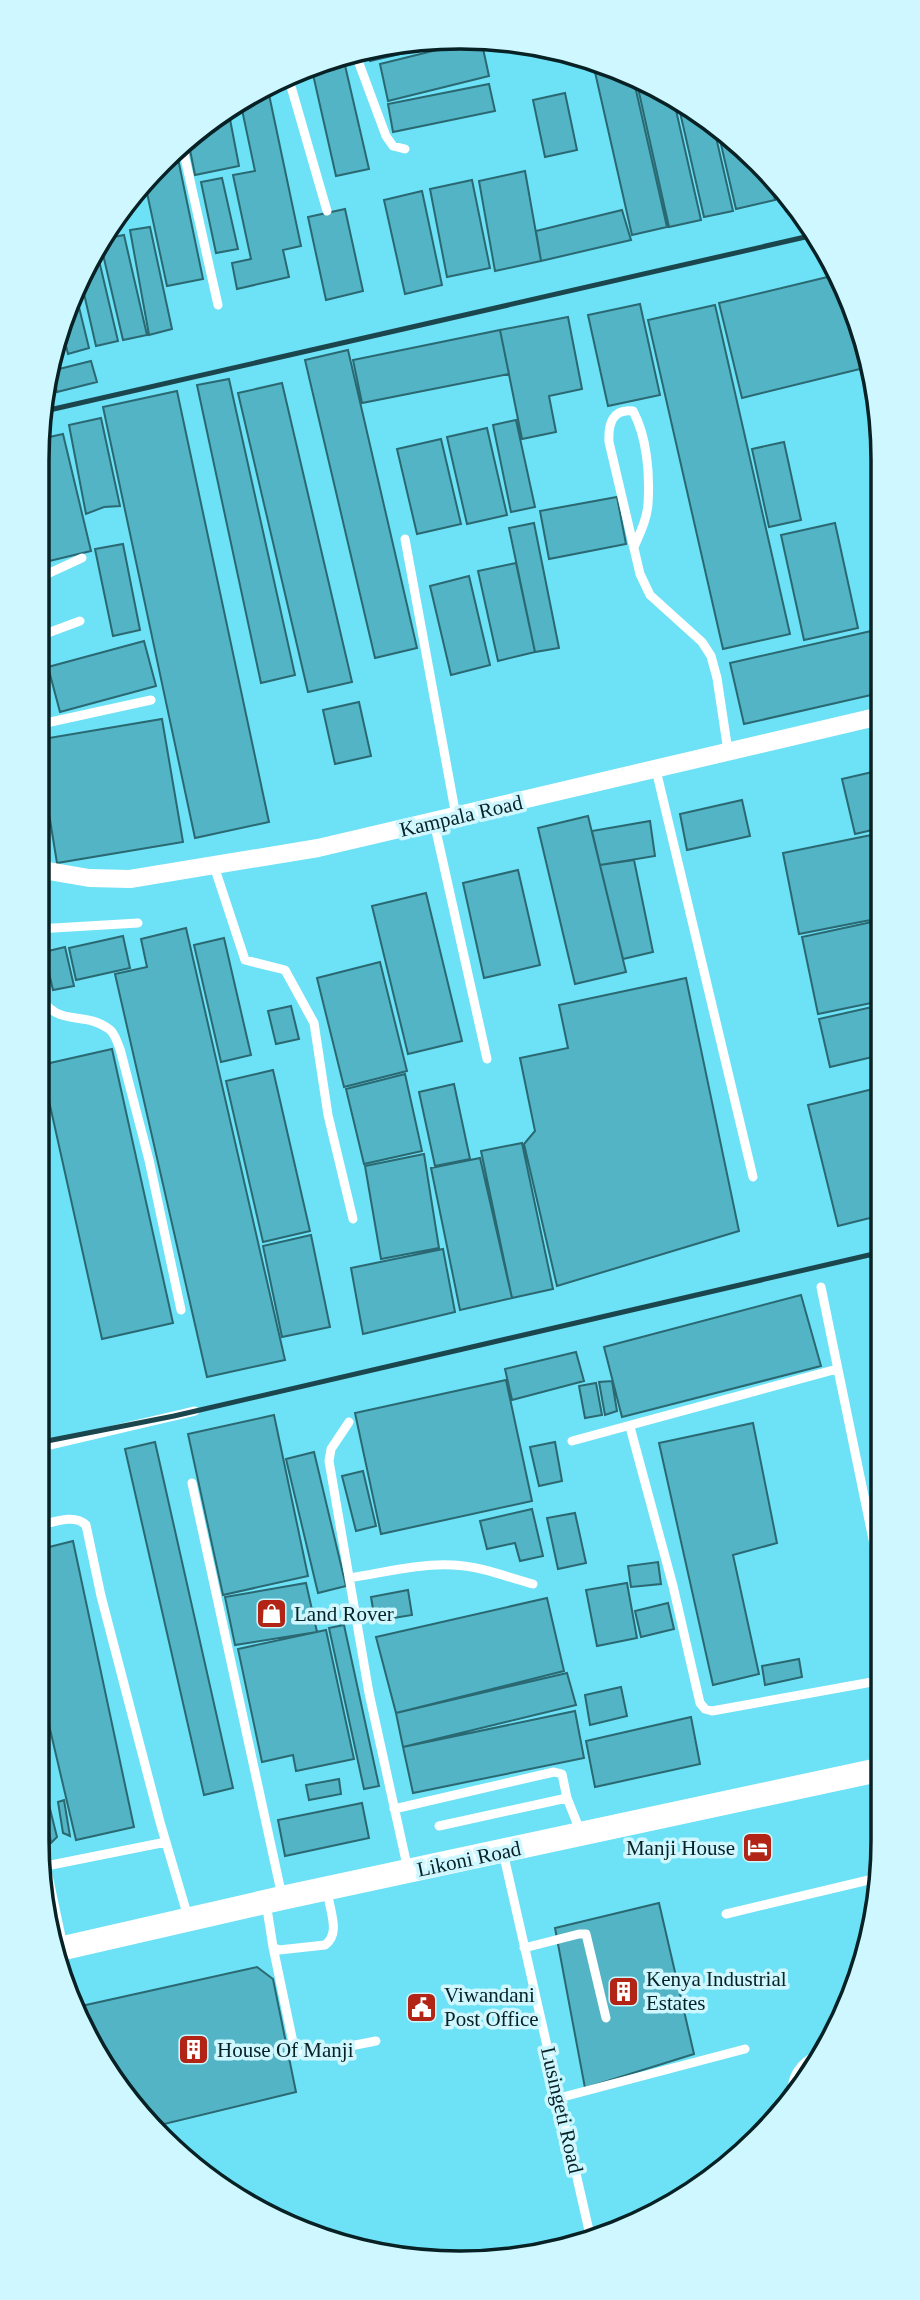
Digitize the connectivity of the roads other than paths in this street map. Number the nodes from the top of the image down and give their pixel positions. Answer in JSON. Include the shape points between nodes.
{"nodes":[{"id":1,"x":358,"y":62,"type":"edge"},
{"id":2,"x":291,"y":85,"type":"edge"},
{"id":3,"x":405,"y":149,"type":"dead end"},
{"id":4,"x":184,"y":155,"type":"edge"},
{"id":5,"x":327,"y":211,"type":"dead end"},
{"id":6,"x":218,"y":305,"type":"dead end"},
{"id":7,"x":405,"y":539,"type":"dead end"},
{"id":8,"x":634,"y":547,"type":"junction"},
{"id":9,"x":82,"y":558,"type":"dead end"},
{"id":10,"x":49,"y":573,"type":"edge"},
{"id":11,"x":80,"y":621,"type":"dead end"},
{"id":12,"x":49,"y":633,"type":"edge"},
{"id":13,"x":151,"y":700,"type":"dead end"},
{"id":14,"x":871,"y":718,"type":"edge"},
{"id":15,"x":49,"y":722,"type":"edge"},
{"id":16,"x":729,"y":751,"type":"junction"},
{"id":17,"x":656,"y":770,"type":"junction"},
{"id":18,"x":456,"y":817,"type":"junction"},
{"id":19,"x":434,"y":822,"type":"junction"},
{"id":20,"x":214,"y":866,"type":"junction"},
{"id":21,"x":49,"y":870,"type":"edge"},
{"id":22,"x":138,"y":923,"type":"dead end"},
{"id":23,"x":49,"y":928,"type":"edge"},
{"id":24,"x":49,"y":1008,"type":"edge"},
{"id":25,"x":487,"y":1059,"type":"dead end"},
{"id":26,"x":753,"y":1177,"type":"dead end"},
{"id":27,"x":353,"y":1219,"type":"dead end"},
{"id":28,"x":821,"y":1287,"type":"dead end"},
{"id":29,"x":181,"y":1310,"type":"dead end"},
{"id":30,"x":837,"y":1369,"type":"junction"},
{"id":31,"x":195,"y":1411,"type":"dead end"},
{"id":32,"x":349,"y":1422,"type":"dead end"},
{"id":33,"x":630,"y":1427,"type":"junction"},
{"id":34,"x":572,"y":1441,"type":"dead end"},
{"id":35,"x":49,"y":1445,"type":"edge"},
{"id":36,"x":192,"y":1483,"type":"dead end"},
{"id":37,"x":49,"y":1524,"type":"edge"},
{"id":38,"x":871,"y":1531,"type":"edge"},
{"id":39,"x":349,"y":1578,"type":"junction"},
{"id":40,"x":533,"y":1584,"type":"dead end"},
{"id":41,"x":871,"y":1682,"type":"edge"},
{"id":42,"x":871,"y":1772,"type":"edge"},
{"id":43,"x":871,"y":1780,"type":"edge"},
{"id":44,"x":567,"y":1798,"type":"junction"},
{"id":45,"x":394,"y":1809,"type":"junction"},
{"id":46,"x":439,"y":1826,"type":"dead end"},
{"id":47,"x":581,"y":1835,"type":"junction"},
{"id":48,"x":166,"y":1842,"type":"junction"},
{"id":49,"x":505,"y":1861,"type":"junction"},
{"id":50,"x":50,"y":1865,"type":"edge"},
{"id":51,"x":408,"y":1872,"type":"junction"},
{"id":52,"x":869,"y":1880,"type":"edge"},
{"id":53,"x":329,"y":1901,"type":"junction"},
{"id":54,"x":275,"y":1907,"type":"junction"},
{"id":55,"x":726,"y":1914,"type":"dead end"},
{"id":56,"x":188,"y":1919,"type":"junction"},
{"id":57,"x":273,"y":1947,"type":"junction"},
{"id":58,"x":524,"y":1948,"type":"junction"},
{"id":59,"x":65,"y":1952,"type":"edge"},
{"id":60,"x":65,"y":1952,"type":"edge"},
{"id":61,"x":606,"y":2018,"type":"dead end"},
{"id":62,"x":376,"y":2041,"type":"dead end"},
{"id":63,"x":745,"y":2049,"type":"dead end"},
{"id":64,"x":807,"y":2060,"type":"edge"},
{"id":65,"x":793,"y":2080,"type":"edge"},
{"id":66,"x":559,"y":2098,"type":"junction"},
{"id":67,"x":589,"y":2230,"type":"edge"}],
"edges":[{"from":1,"to":3,"type":"lane","via":[[386,136],[393,146]]},
{"from":2,"to":5,"type":"lane"},
{"from":4,"to":6,"type":"lane"},
{"from":7,"to":18,"type":"lane"},
{"from":8,"to":8,"type":"lane","via":[[609,442],[613,416],[624,410],[633,411],[639,424],[647,460],[648,506]]},
{"from":8,"to":16,"type":"lane","via":[[650,595],[702,642],[711,656]]},
{"from":9,"to":10,"type":"lane"},
{"from":11,"to":12,"type":"lane"},
{"from":13,"to":15,"type":"lane"},
{"from":14,"to":16,"type":"street","name":"Kampala Road"},
{"from":16,"to":17,"type":"street","name":"Kampala Road"},
{"from":17,"to":18,"type":"street","name":"Kampala Road"},
{"from":17,"to":26,"type":"lane"},
{"from":18,"to":19,"type":"street","name":"Kampala Road"},
{"from":19,"to":20,"type":"street","name":"Kampala Road"},
{"from":19,"to":25,"type":"lane"},
{"from":20,"to":21,"type":"street","name":"Kampala Road","via":[[130,879]]},
{"from":20,"to":27,"type":"lane","via":[[245,960],[285,970],[314,1023],[328,1115]]},
{"from":22,"to":23,"type":"lane"},
{"from":24,"to":29,"type":"lane","via":[[64,1017],[108,1028],[120,1048]]},
{"from":28,"to":30,"type":"lane"},
{"from":30,"to":33,"type":"lane"},
{"from":30,"to":38,"type":"lane"},
{"from":31,"to":35,"type":"lane"},
{"from":32,"to":39,"type":"lane","via":[[331,1449],[329,1461]]},
{"from":33,"to":34,"type":"lane"},
{"from":33,"to":41,"type":"lane","via":[[705,1709],[712,1712]]},
{"from":36,"to":54,"type":"lane"},
{"from":37,"to":48,"type":"lane","via":[[75,1519],[86,1525]]},
{"from":39,"to":40,"type":"lane","via":[[452,1565]]},
{"from":39,"to":45,"type":"lane"},
{"from":42,"to":47,"type":"street","name":"Likoni Road"},
{"from":43,"to":49,"type":"street","name":"Likoni Road"},
{"from":44,"to":45,"type":"lane","via":[[562,1774],[554,1772]]},
{"from":44,"to":46,"type":"lane"},
{"from":44,"to":47,"type":"lane"},
{"from":45,"to":51,"type":"lane"},
{"from":47,"to":51,"type":"street","name":"Likoni Road"},
{"from":48,"to":50,"type":"lane"},
{"from":48,"to":56,"type":"lane"},
{"from":49,"to":53,"type":"street","name":"Likoni Road"},
{"from":49,"to":58,"type":"lane","name":"Lusingeti Road"},
{"from":51,"to":54,"type":"street","name":"Likoni Road"},
{"from":52,"to":55,"type":"lane"},
{"from":53,"to":54,"type":"street","name":"Likoni Road"},
{"from":53,"to":57,"type":"lane","via":[[331,1941],[285,1951]]},
{"from":54,"to":56,"type":"street","name":"Likoni Road"},
{"from":54,"to":57,"type":"lane"},
{"from":54,"to":59,"type":"street","name":"Likoni Road"},
{"from":56,"to":60,"type":"street","name":"Likoni Road"},
{"from":57,"to":62,"type":"lane","via":[[298,2053],[304,2056]]},
{"from":58,"to":61,"type":"lane","via":[[586,1934]]},
{"from":58,"to":66,"type":"lane","name":"Lusingeti Road"},
{"from":63,"to":66,"type":"lane"},
{"from":64,"to":65,"type":"lane"},
{"from":66,"to":67,"type":"lane","name":"Lusingeti Road"}]}
